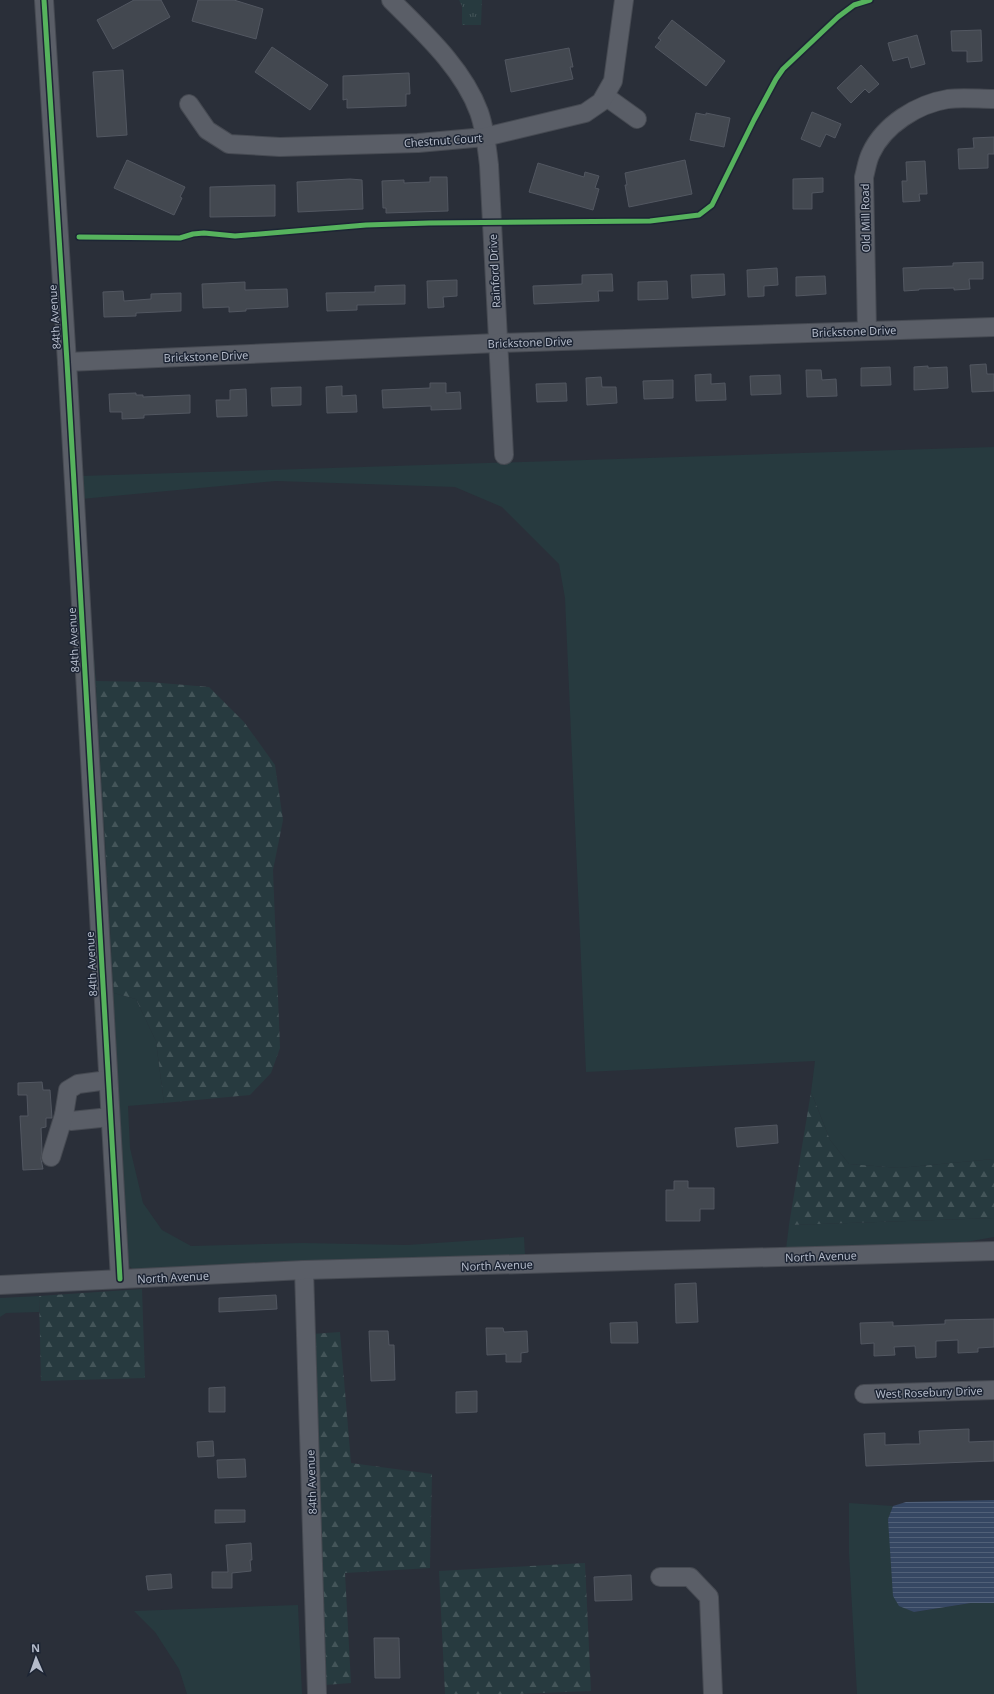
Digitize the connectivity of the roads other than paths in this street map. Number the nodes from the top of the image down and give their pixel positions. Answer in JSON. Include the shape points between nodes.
{"nodes":[{"id":1,"x":44,"y":0,"type":"edge"},
{"id":2,"x":391,"y":0,"type":"edge"},
{"id":3,"x":624,"y":0,"type":"edge"},
{"id":4,"x":605,"y":96,"type":"junction"},
{"id":5,"x":994,"y":99,"type":"edge"},
{"id":6,"x":189,"y":104,"type":"dead end"},
{"id":7,"x":637,"y":119,"type":"dead end"},
{"id":8,"x":485,"y":137,"type":"junction"},
{"id":9,"x":994,"y":326,"type":"edge"},
{"id":10,"x":867,"y":331,"type":"junction"},
{"id":11,"x":497,"y":343,"type":"junction"},
{"id":12,"x":66,"y":362,"type":"junction"},
{"id":13,"x":504,"y":455,"type":"dead end"},
{"id":14,"x":108,"y":1080,"type":"junction"},
{"id":15,"x":64,"y":1115,"type":"junction"},
{"id":16,"x":110,"y":1117,"type":"junction"},
{"id":17,"x":51,"y":1157,"type":"dead end"},
{"id":18,"x":994,"y":1251,"type":"edge"},
{"id":19,"x":304,"y":1270,"type":"junction"},
{"id":20,"x":120,"y":1279,"type":"junction"},
{"id":21,"x":0,"y":1285,"type":"edge"},
{"id":22,"x":994,"y":1390,"type":"edge"},
{"id":23,"x":864,"y":1394,"type":"dead end"},
{"id":24,"x":660,"y":1577,"type":"dead end"},
{"id":25,"x":317,"y":1694,"type":"edge"},
{"id":26,"x":713,"y":1694,"type":"edge"}],
"edges":[{"from":1,"to":12,"type":"street","name":"84th Avenue"},
{"from":2,"to":8,"type":"street","name":"Rainford Drive","via":[[424,32],[465,83],[479,112]]},
{"from":3,"to":4,"type":"street","name":"Chestnut Court","via":[[613,80]]},
{"from":4,"to":7,"type":"street"},
{"from":4,"to":8,"type":"street","name":"Chestnut Court","via":[[585,113]]},
{"from":5,"to":10,"type":"street","name":"Old Mill Road","via":[[948,99],[924,107],[902,117],[886,129],[871,154],[864,177]]},
{"from":6,"to":8,"type":"street","name":"Chestnut Court","via":[[207,130],[229,144],[280,147],[418,143]]},
{"from":8,"to":11,"type":"street","name":"Rainford Drive","via":[[489,166]]},
{"from":9,"to":10,"type":"street","name":"Brickstone Drive"},
{"from":10,"to":11,"type":"street","name":"Brickstone Drive"},
{"from":11,"to":12,"type":"street","name":"Brickstone Drive"},
{"from":11,"to":13,"type":"street","name":"Rainford Drive"},
{"from":12,"to":14,"type":"street","name":"84th Avenue"},
{"from":14,"to":15,"type":"street","via":[[78,1084],[68,1090]]},
{"from":14,"to":16,"type":"street","name":"84th Avenue"},
{"from":15,"to":16,"type":"street","via":[[71,1121]]},
{"from":15,"to":17,"type":"street"},
{"from":16,"to":20,"type":"street","name":"84th Avenue"},
{"from":18,"to":19,"type":"street","name":"North Avenue"},
{"from":19,"to":20,"type":"street","name":"North Avenue"},
{"from":19,"to":25,"type":"street","name":"84th Avenue"},
{"from":20,"to":21,"type":"street","name":"North Avenue"},
{"from":22,"to":23,"type":"street","name":"West Rosebury Drive"},
{"from":24,"to":26,"type":"street","via":[[690,1577],[709,1597]]}]}
